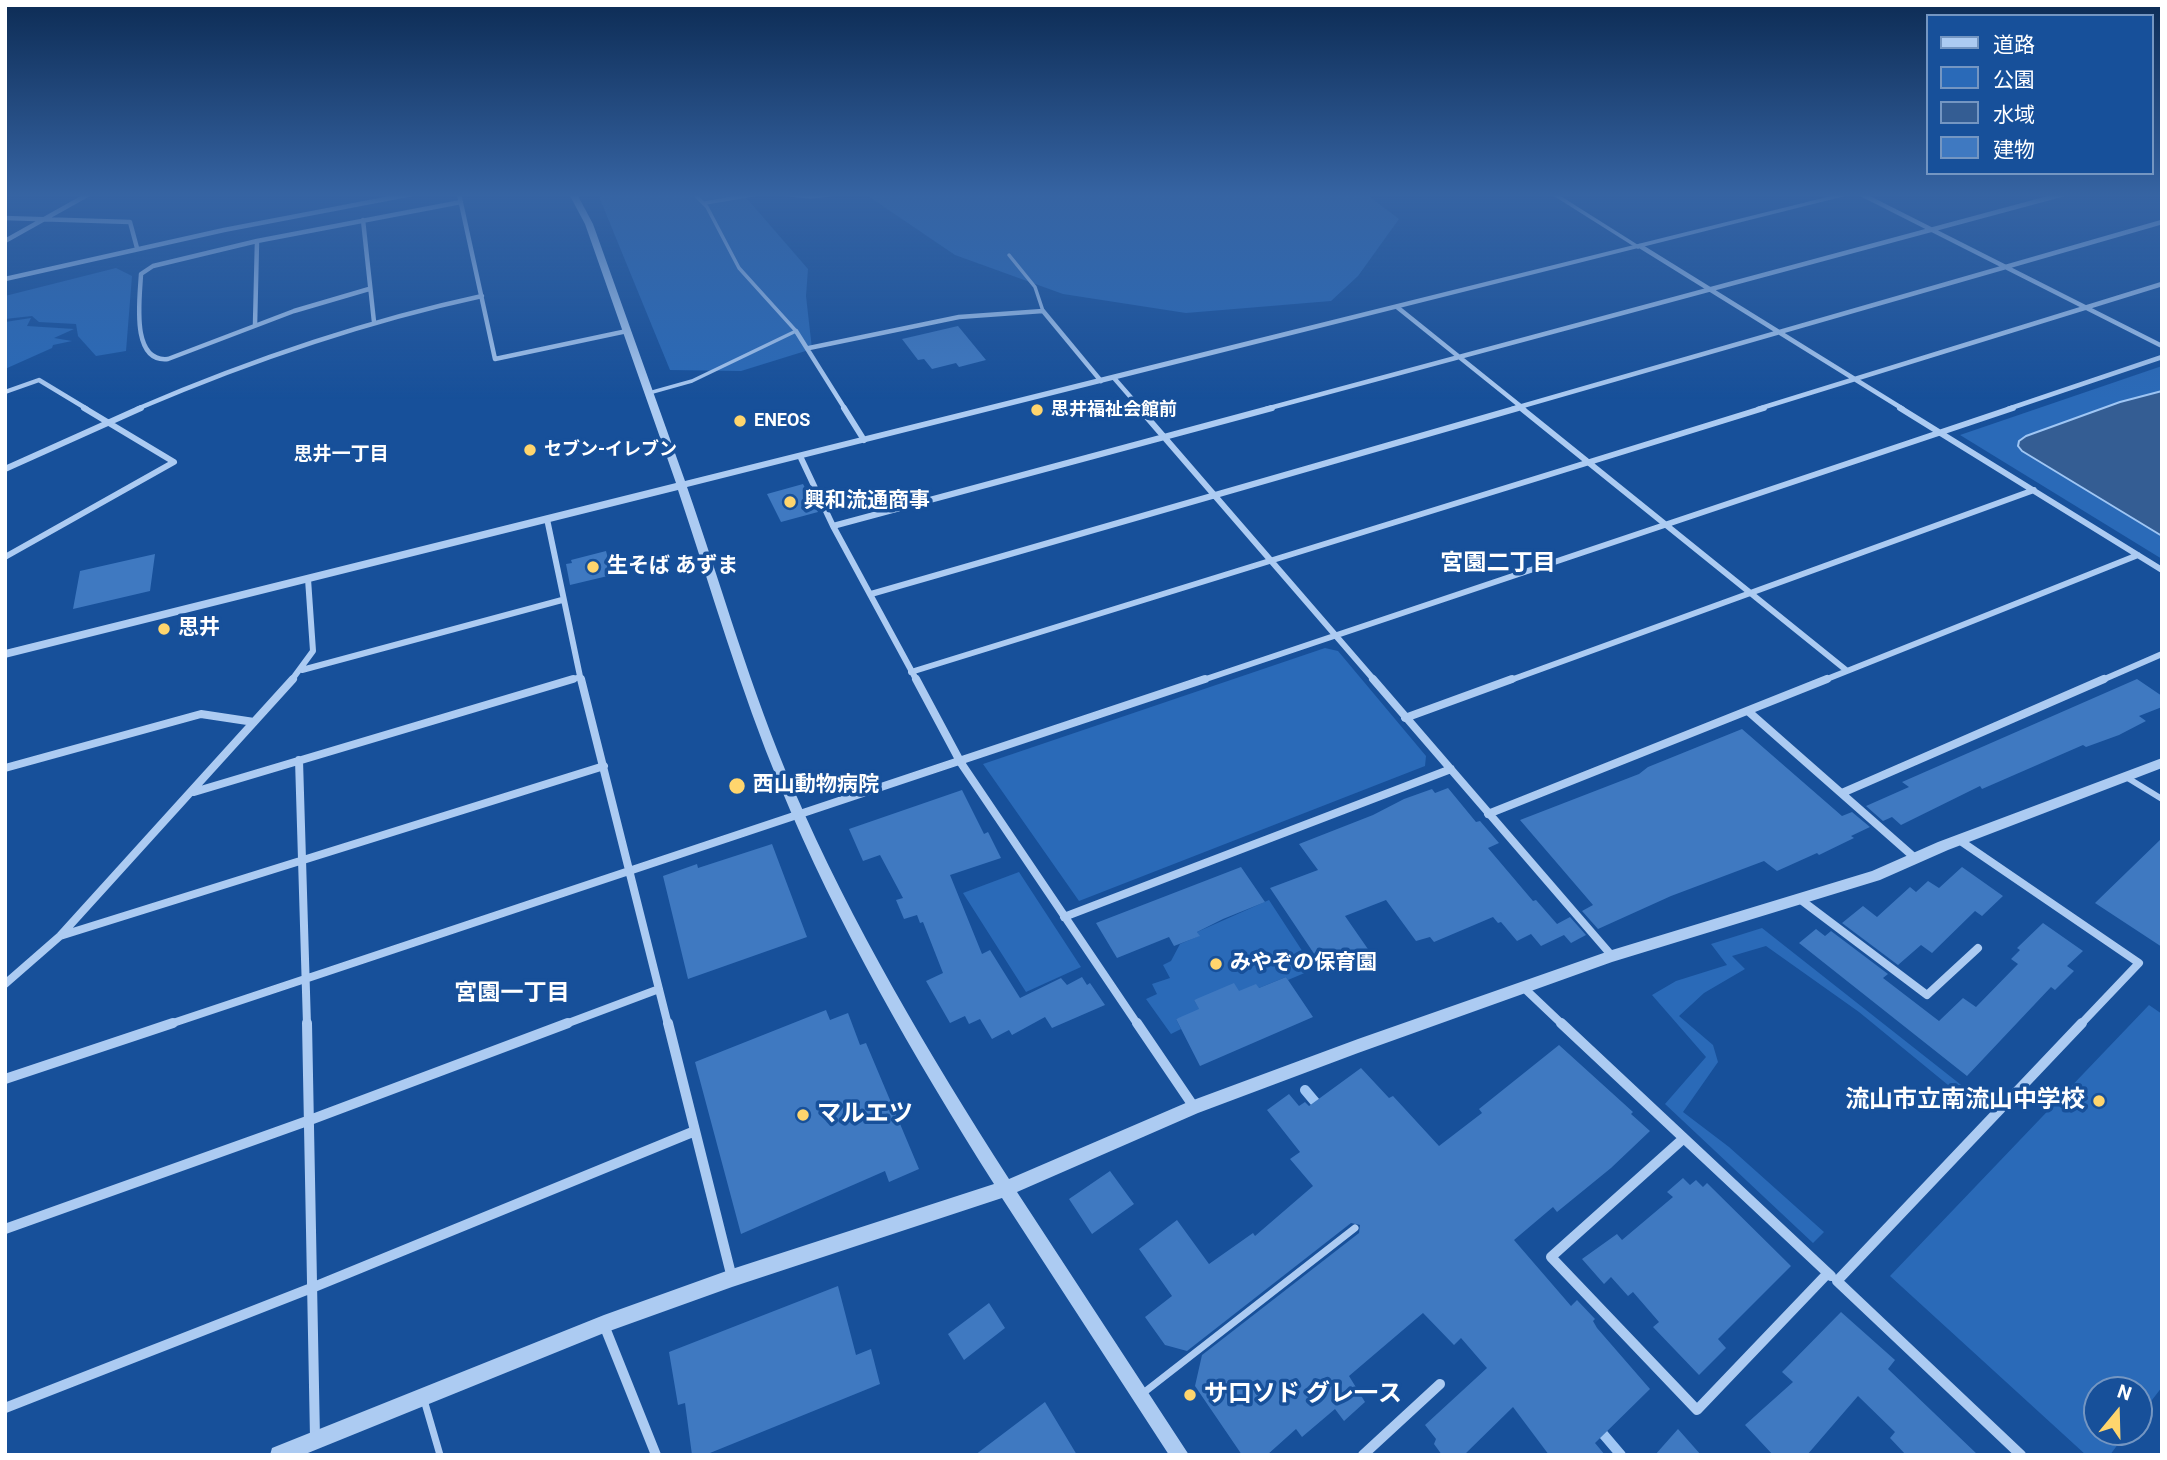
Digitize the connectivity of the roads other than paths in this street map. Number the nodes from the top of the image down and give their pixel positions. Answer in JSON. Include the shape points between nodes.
{"nodes":[{"id":1,"x":76,"y":262,"type":"edge"},
{"id":2,"x":175,"y":262,"type":"edge"},
{"id":3,"x":256,"y":262,"type":"edge"},
{"id":4,"x":367,"y":262,"type":"edge"},
{"id":5,"x":474,"y":262,"type":"edge"},
{"id":6,"x":603,"y":262,"type":"edge"},
{"id":7,"x":734,"y":262,"type":"edge"},
{"id":8,"x":1017,"y":262,"type":"edge"},
{"id":9,"x":1578,"y":262,"type":"edge"},
{"id":10,"x":1664,"y":262,"type":"edge"},
{"id":11,"x":1814,"y":262,"type":"edge"},
{"id":12,"x":1995,"y":262,"type":"edge"},
{"id":13,"x":2022,"y":262,"type":"edge"},
{"id":14,"x":2005,"y":267,"type":"junction"},
{"id":15,"x":5,"y":279,"type":"edge"},
{"id":16,"x":2162,"y":284,"type":"edge"},
{"id":17,"x":369,"y":289,"type":"junction"},
{"id":18,"x":1711,"y":290,"type":"junction"},
{"id":19,"x":482,"y":296,"type":"junction"},
{"id":20,"x":1397,"y":307,"type":"junction"},
{"id":21,"x":2085,"y":308,"type":"junction"},
{"id":22,"x":1043,"y":311,"type":"junction"},
{"id":23,"x":374,"y":322,"type":"junction"},
{"id":24,"x":255,"y":325,"type":"junction"},
{"id":25,"x":627,"y":331,"type":"junction"},
{"id":26,"x":796,"y":331,"type":"junction"},
{"id":27,"x":1780,"y":333,"type":"junction"},
{"id":28,"x":2162,"y":345,"type":"edge"},
{"id":29,"x":809,"y":348,"type":"junction"},
{"id":30,"x":1459,"y":357,"type":"junction"},
{"id":31,"x":2162,"y":357,"type":"edge"},
{"id":32,"x":1114,"y":378,"type":"junction"},
{"id":33,"x":1101,"y":381,"type":"junction"},
{"id":34,"x":1857,"y":381,"type":"junction"},
{"id":35,"x":5,"y":392,"type":"edge"},
{"id":36,"x":649,"y":393,"type":"junction"},
{"id":37,"x":1520,"y":407,"type":"junction"},
{"id":38,"x":109,"y":422,"type":"junction"},
{"id":39,"x":1941,"y":432,"type":"junction"},
{"id":40,"x":1165,"y":438,"type":"junction"},
{"id":41,"x":864,"y":440,"type":"junction"},
{"id":42,"x":800,"y":456,"type":"junction"},
{"id":43,"x":1590,"y":462,"type":"junction"},
{"id":44,"x":5,"y":469,"type":"edge"},
{"id":45,"x":682,"y":486,"type":"junction"},
{"id":46,"x":2034,"y":490,"type":"junction"},
{"id":47,"x":1216,"y":494,"type":"junction"},
{"id":48,"x":547,"y":519,"type":"junction"},
{"id":49,"x":1665,"y":523,"type":"junction"},
{"id":50,"x":833,"y":526,"type":"junction"},
{"id":51,"x":2138,"y":555,"type":"junction"},
{"id":52,"x":5,"y":557,"type":"edge"},
{"id":53,"x":1270,"y":561,"type":"junction"},
{"id":54,"x":2162,"y":570,"type":"edge"},
{"id":55,"x":308,"y":579,"type":"junction"},
{"id":56,"x":1748,"y":592,"type":"junction"},
{"id":57,"x":871,"y":594,"type":"junction"},
{"id":58,"x":562,"y":600,"type":"junction"},
{"id":59,"x":1334,"y":634,"type":"junction"},
{"id":60,"x":5,"y":654,"type":"edge"},
{"id":61,"x":2162,"y":654,"type":"edge"},
{"id":62,"x":301,"y":670,"type":"junction"},
{"id":63,"x":1846,"y":670,"type":"junction"},
{"id":64,"x":911,"y":673,"type":"junction"},
{"id":65,"x":580,"y":677,"type":"junction"},
{"id":66,"x":1749,"y":712,"type":"junction"},
{"id":67,"x":1405,"y":718,"type":"junction"},
{"id":68,"x":254,"y":722,"type":"junction"},
{"id":69,"x":299,"y":760,"type":"junction"},
{"id":70,"x":2162,"y":762,"type":"edge"},
{"id":71,"x":961,"y":763,"type":"junction"},
{"id":72,"x":604,"y":766,"type":"junction"},
{"id":73,"x":5,"y":768,"type":"edge"},
{"id":74,"x":1451,"y":769,"type":"junction"},
{"id":75,"x":2125,"y":776,"type":"junction"},
{"id":76,"x":194,"y":792,"type":"junction"},
{"id":77,"x":1842,"y":793,"type":"junction"},
{"id":78,"x":2162,"y":799,"type":"edge"},
{"id":79,"x":798,"y":814,"type":"junction"},
{"id":80,"x":1488,"y":814,"type":"junction"},
{"id":81,"x":1959,"y":840,"type":"junction"},
{"id":82,"x":1915,"y":858,"type":"junction"},
{"id":83,"x":302,"y":861,"type":"junction"},
{"id":84,"x":630,"y":870,"type":"junction"},
{"id":85,"x":1801,"y":900,"type":"junction"},
{"id":86,"x":1064,"y":917,"type":"junction"},
{"id":87,"x":60,"y":936,"type":"junction"},
{"id":88,"x":1978,"y":947,"type":"dead end"},
{"id":89,"x":1612,"y":956,"type":"junction"},
{"id":90,"x":307,"y":979,"type":"junction"},
{"id":91,"x":5,"y":984,"type":"edge"},
{"id":92,"x":1524,"y":988,"type":"junction"},
{"id":93,"x":659,"y":989,"type":"junction"},
{"id":94,"x":5,"y":1080,"type":"edge"},
{"id":95,"x":1194,"y":1107,"type":"junction"},
{"id":96,"x":310,"y":1120,"type":"junction"},
{"id":97,"x":695,"y":1131,"type":"junction"},
{"id":98,"x":1684,"y":1138,"type":"junction"},
{"id":99,"x":1005,"y":1189,"type":"junction"},
{"id":100,"x":1355,"y":1228,"type":"dead end"},
{"id":101,"x":5,"y":1229,"type":"edge"},
{"id":102,"x":1828,"y":1273,"type":"junction"},
{"id":103,"x":732,"y":1278,"type":"junction"},
{"id":104,"x":1837,"y":1282,"type":"junction"},
{"id":105,"x":314,"y":1287,"type":"junction"},
{"id":106,"x":604,"y":1324,"type":"junction"},
{"id":107,"x":1440,"y":1384,"type":"dead end"},
{"id":108,"x":1141,"y":1395,"type":"junction"},
{"id":109,"x":423,"y":1397,"type":"junction"},
{"id":110,"x":5,"y":1408,"type":"edge"},
{"id":111,"x":315,"y":1440,"type":"junction"},
{"id":112,"x":279,"y":1455,"type":"edge"},
{"id":113,"x":440,"y":1455,"type":"edge"},
{"id":114,"x":656,"y":1455,"type":"edge"},
{"id":115,"x":1180,"y":1455,"type":"edge"},
{"id":116,"x":1363,"y":1455,"type":"edge"},
{"id":117,"x":2021,"y":1455,"type":"edge"}],
"edges":[{"from":1,"to":15,"type":"street"},
{"from":2,"to":24,"type":"street","via":[[141,274],[139,332],[144,350],[154,358],[164,360],[193,351]]},
{"from":3,"to":24,"type":"street"},
{"from":4,"to":17,"type":"street"},
{"from":5,"to":19,"type":"street"},
{"from":6,"to":25,"type":"street"},
{"from":7,"to":26,"type":"lane"},
{"from":8,"to":22,"type":"lane","via":[[1041,295]]},
{"from":9,"to":20,"type":"street"},
{"from":10,"to":18,"type":"street"},
{"from":11,"to":18,"type":"street"},
{"from":12,"to":14,"type":"street"},
{"from":13,"to":14,"type":"street"},
{"from":14,"to":21,"type":"street"},
{"from":14,"to":27,"type":"street"},
{"from":16,"to":21,"type":"street"},
{"from":17,"to":23,"type":"street"},
{"from":17,"to":24,"type":"street"},
{"from":18,"to":27,"type":"street"},
{"from":18,"to":30,"type":"street"},
{"from":19,"to":23,"type":"street"},
{"from":19,"to":25,"type":"street","via":[[495,359]]},
{"from":20,"to":30,"type":"street"},
{"from":20,"to":32,"type":"street"},
{"from":21,"to":28,"type":"street"},
{"from":21,"to":34,"type":"street"},
{"from":22,"to":29,"type":"street","via":[[959,317]]},
{"from":22,"to":33,"type":"street"},
{"from":23,"to":38,"type":"street","via":[[276,355]]},
{"from":25,"to":36,"type":"street"},
{"from":26,"to":29,"type":"street"},
{"from":26,"to":36,"type":"lane","via":[[692,381]]},
{"from":27,"to":34,"type":"street"},
{"from":27,"to":37,"type":"street"},
{"from":29,"to":41,"type":"street"},
{"from":30,"to":37,"type":"street"},
{"from":30,"to":40,"type":"street"},
{"from":31,"to":39,"type":"street"},
{"from":32,"to":33,"type":"street"},
{"from":32,"to":40,"type":"street"},
{"from":33,"to":41,"type":"street"},
{"from":34,"to":39,"type":"street"},
{"from":34,"to":43,"type":"street"},
{"from":35,"to":38,"type":"street","via":[[39,380]]},
{"from":36,"to":45,"type":"street"},
{"from":37,"to":43,"type":"street"},
{"from":37,"to":47,"type":"street"},
{"from":38,"to":44,"type":"street"},
{"from":38,"to":52,"type":"street","via":[[174,462]]},
{"from":39,"to":46,"type":"street"},
{"from":39,"to":49,"type":"street"},
{"from":40,"to":47,"type":"street"},
{"from":40,"to":50,"type":"street"},
{"from":41,"to":42,"type":"street"},
{"from":42,"to":45,"type":"street"},
{"from":42,"to":50,"type":"street"},
{"from":43,"to":49,"type":"street"},
{"from":43,"to":53,"type":"street"},
{"from":45,"to":48,"type":"street"},
{"from":45,"to":79,"type":"street"},
{"from":46,"to":51,"type":"street"},
{"from":46,"to":56,"type":"street"},
{"from":47,"to":53,"type":"street"},
{"from":47,"to":57,"type":"street"},
{"from":48,"to":55,"type":"street"},
{"from":48,"to":58,"type":"street"},
{"from":49,"to":56,"type":"street"},
{"from":49,"to":59,"type":"street"},
{"from":50,"to":57,"type":"street"},
{"from":51,"to":54,"type":"street"},
{"from":51,"to":63,"type":"street"},
{"from":53,"to":59,"type":"street"},
{"from":53,"to":64,"type":"street"},
{"from":55,"to":60,"type":"street"},
{"from":55,"to":62,"type":"street","via":[[313,651]]},
{"from":56,"to":63,"type":"street"},
{"from":56,"to":67,"type":"street"},
{"from":57,"to":64,"type":"street"},
{"from":58,"to":62,"type":"street"},
{"from":58,"to":65,"type":"street"},
{"from":59,"to":67,"type":"street"},
{"from":59,"to":71,"type":"street"},
{"from":61,"to":77,"type":"street"},
{"from":62,"to":68,"type":"street"},
{"from":63,"to":66,"type":"street"},
{"from":64,"to":71,"type":"street"},
{"from":65,"to":69,"type":"street"},
{"from":65,"to":72,"type":"street"},
{"from":66,"to":77,"type":"street"},
{"from":66,"to":80,"type":"street"},
{"from":67,"to":74,"type":"street"},
{"from":68,"to":73,"type":"street","via":[[201,714]]},
{"from":68,"to":76,"type":"street"},
{"from":69,"to":76,"type":"street"},
{"from":69,"to":83,"type":"street"},
{"from":70,"to":75,"type":"street"},
{"from":71,"to":79,"type":"street"},
{"from":71,"to":86,"type":"street"},
{"from":72,"to":83,"type":"street"},
{"from":72,"to":84,"type":"street"},
{"from":74,"to":80,"type":"street"},
{"from":74,"to":86,"type":"street"},
{"from":75,"to":78,"type":"lane"},
{"from":75,"to":81,"type":"street"},
{"from":76,"to":87,"type":"street"},
{"from":77,"to":82,"type":"street"},
{"from":79,"to":84,"type":"street"},
{"from":79,"to":99,"type":"street","via":[[891,1002]]},
{"from":80,"to":89,"type":"street"},
{"from":81,"to":82,"type":"street"},
{"from":81,"to":104,"type":"street","via":[[2140,963]]},
{"from":82,"to":85,"type":"street"},
{"from":83,"to":87,"type":"street"},
{"from":83,"to":90,"type":"street"},
{"from":84,"to":90,"type":"street"},
{"from":84,"to":93,"type":"street"},
{"from":85,"to":88,"type":"street","via":[[1927,995]]},
{"from":85,"to":89,"type":"street"},
{"from":86,"to":95,"type":"street"},
{"from":87,"to":91,"type":"street"},
{"from":89,"to":92,"type":"street"},
{"from":90,"to":94,"type":"street"},
{"from":90,"to":96,"type":"street"},
{"from":92,"to":95,"type":"street"},
{"from":92,"to":98,"type":"street"},
{"from":93,"to":96,"type":"street"},
{"from":93,"to":97,"type":"street"},
{"from":95,"to":99,"type":"street"},
{"from":96,"to":101,"type":"street"},
{"from":96,"to":105,"type":"street"},
{"from":97,"to":103,"type":"street"},
{"from":97,"to":105,"type":"street"},
{"from":98,"to":102,"type":"street"},
{"from":98,"to":102,"type":"street","via":[[1551,1257],[1698,1410]]},
{"from":99,"to":103,"type":"street"},
{"from":99,"to":108,"type":"street"},
{"from":100,"to":108,"type":"lane"},
{"from":102,"to":104,"type":"street"},
{"from":103,"to":106,"type":"street"},
{"from":104,"to":117,"type":"street"},
{"from":105,"to":110,"type":"street"},
{"from":105,"to":111,"type":"street"},
{"from":106,"to":109,"type":"street"},
{"from":106,"to":114,"type":"street"},
{"from":107,"to":116,"type":"street"},
{"from":108,"to":115,"type":"street"},
{"from":109,"to":111,"type":"street"},
{"from":109,"to":113,"type":"lane"},
{"from":111,"to":112,"type":"street"}]}
